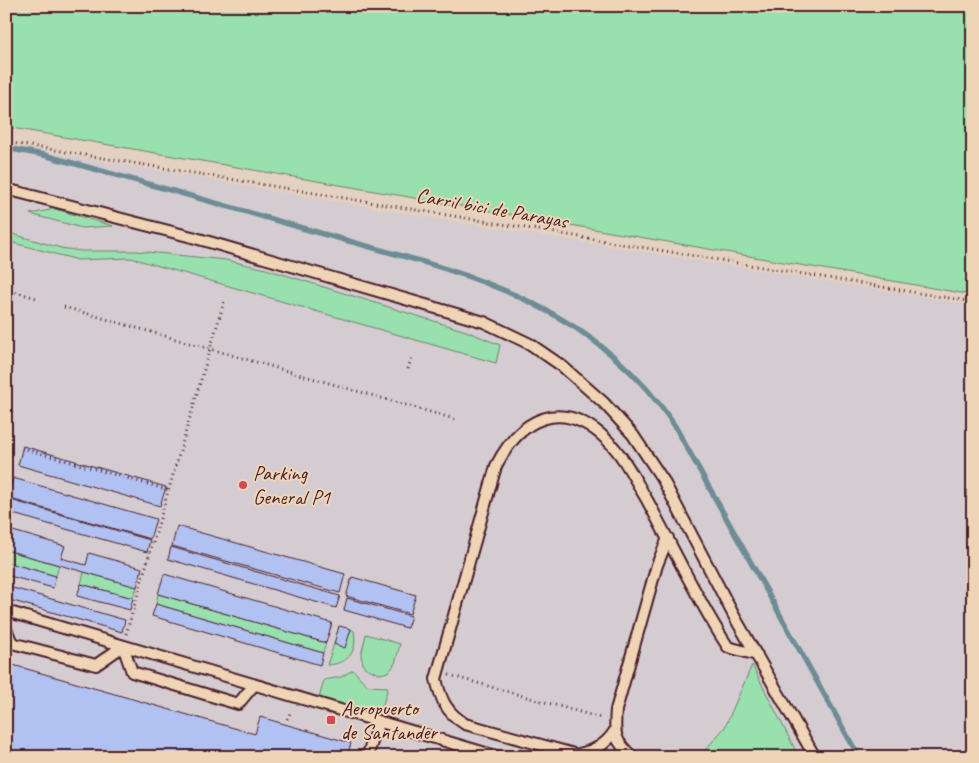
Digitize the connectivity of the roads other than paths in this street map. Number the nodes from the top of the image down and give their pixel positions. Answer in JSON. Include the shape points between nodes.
{"nodes":[{"id":1,"x":6,"y":189,"type":"edge"},
{"id":2,"x":668,"y":538,"type":"junction"},
{"id":3,"x":6,"y":611,"type":"edge"},
{"id":4,"x":6,"y":629,"type":"edge"},
{"id":5,"x":124,"y":642,"type":"junction"},
{"id":6,"x":757,"y":655,"type":"junction"},
{"id":7,"x":254,"y":685,"type":"junction"},
{"id":8,"x":379,"y":721,"type":"junction"},
{"id":9,"x":614,"y":732,"type":"junction"},
{"id":10,"x":582,"y":755,"type":"edge"},
{"id":11,"x":367,"y":757,"type":"edge"},
{"id":12,"x":499,"y":757,"type":"edge"},
{"id":13,"x":633,"y":757,"type":"edge"},
{"id":14,"x":815,"y":757,"type":"edge"}],
"edges":[{"from":1,"to":6,"type":"lane","via":[[380,291],[484,322],[530,344],[590,389],[633,436],[664,480]]},
{"from":2,"to":6,"type":"lane","via":[[728,647]]},
{"from":2,"to":9,"type":"lane","via":[[657,565],[624,681]]},
{"from":2,"to":10,"type":"lane","via":[[629,470],[608,441],[593,428],[550,415],[526,427],[505,448],[496,466],[436,679],[440,700],[450,714],[465,724]]},
{"from":3,"to":5,"type":"lane"},
{"from":4,"to":5,"type":"lane","via":[[12,643],[96,665]]},
{"from":5,"to":7,"type":"lane"},
{"from":5,"to":7,"type":"lane","via":[[132,672],[238,704]]},
{"from":6,"to":14,"type":"lane"},
{"from":7,"to":8,"type":"lane"},
{"from":8,"to":11,"type":"lane"},
{"from":8,"to":12,"type":"lane"},
{"from":9,"to":10,"type":"lane","via":[[607,742]]},
{"from":9,"to":13,"type":"lane","via":[[621,746]]}]}
